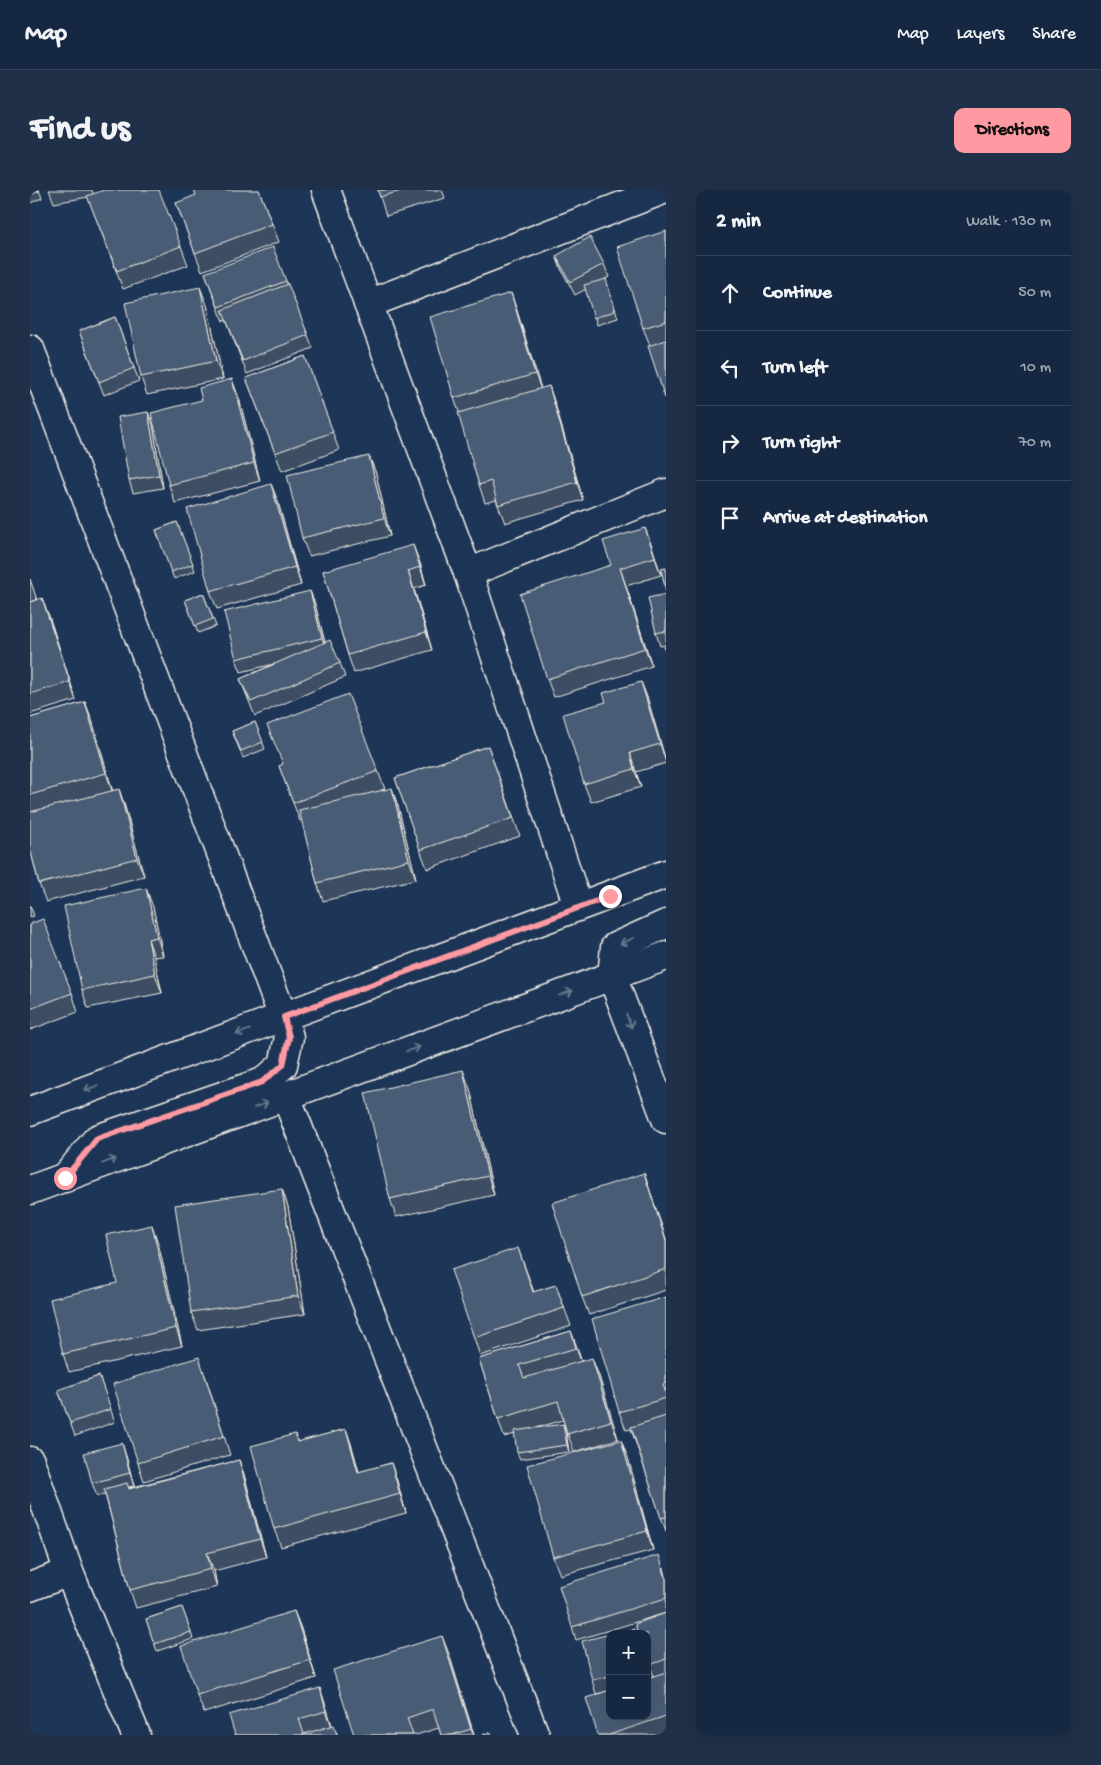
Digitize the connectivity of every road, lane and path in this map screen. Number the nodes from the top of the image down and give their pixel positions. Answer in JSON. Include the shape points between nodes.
{"nodes":[{"id":1,"x":326,"y":190,"type":"edge"},
{"id":2,"x":663,"y":190,"type":"edge"},
{"id":3,"x":368,"y":304,"type":"junction"},
{"id":4,"x":30,"y":349,"type":"edge"},
{"id":5,"x":666,"y":494,"type":"edge"},
{"id":6,"x":468,"y":573,"type":"junction"},
{"id":7,"x":666,"y":874,"type":"edge"},
{"id":8,"x":578,"y":906,"type":"junction"},
{"id":9,"x":666,"y":924,"type":"edge"},
{"id":10,"x":666,"y":956,"type":"edge"},
{"id":11,"x":612,"y":976,"type":"junction"},
{"id":12,"x":284,"y":1017,"type":"junction"},
{"id":13,"x":286,"y":1096,"type":"junction"},
{"id":14,"x":30,"y":1111,"type":"edge"},
{"id":15,"x":666,"y":1119,"type":"edge"},
{"id":16,"x":65,"y":1178,"type":"junction"},
{"id":17,"x":30,"y":1190,"type":"edge"},
{"id":18,"x":30,"y":1461,"type":"edge"},
{"id":19,"x":69,"y":1572,"type":"junction"},
{"id":20,"x":30,"y":1587,"type":"edge"},
{"id":21,"x":136,"y":1735,"type":"edge"},
{"id":22,"x":535,"y":1735,"type":"edge"}],
"edges":[{"from":1,"to":3,"type":"street"},
{"from":2,"to":3,"type":"street"},
{"from":3,"to":6,"type":"street"},
{"from":4,"to":12,"type":"street"},
{"from":5,"to":6,"type":"street"},
{"from":6,"to":8,"type":"street"},
{"from":7,"to":8,"type":"street"},
{"from":8,"to":12,"type":"street"},
{"from":9,"to":11,"type":"street","one_way":true,"via":[[615,947]]},
{"from":10,"to":11,"type":"street"},
{"from":13,"to":11,"type":"street","one_way":true},
{"from":11,"to":15,"type":"street","one_way":true},
{"from":12,"to":14,"type":"street","one_way":true},
{"from":12,"to":16,"type":"street","via":[[289,1037],[283,1065],[262,1082],[97,1139]]},
{"from":16,"to":13,"type":"street","one_way":true},
{"from":13,"to":22,"type":"street"},
{"from":16,"to":17,"type":"street"},
{"from":18,"to":19,"type":"street"},
{"from":19,"to":20,"type":"street"},
{"from":19,"to":21,"type":"street"}]}
